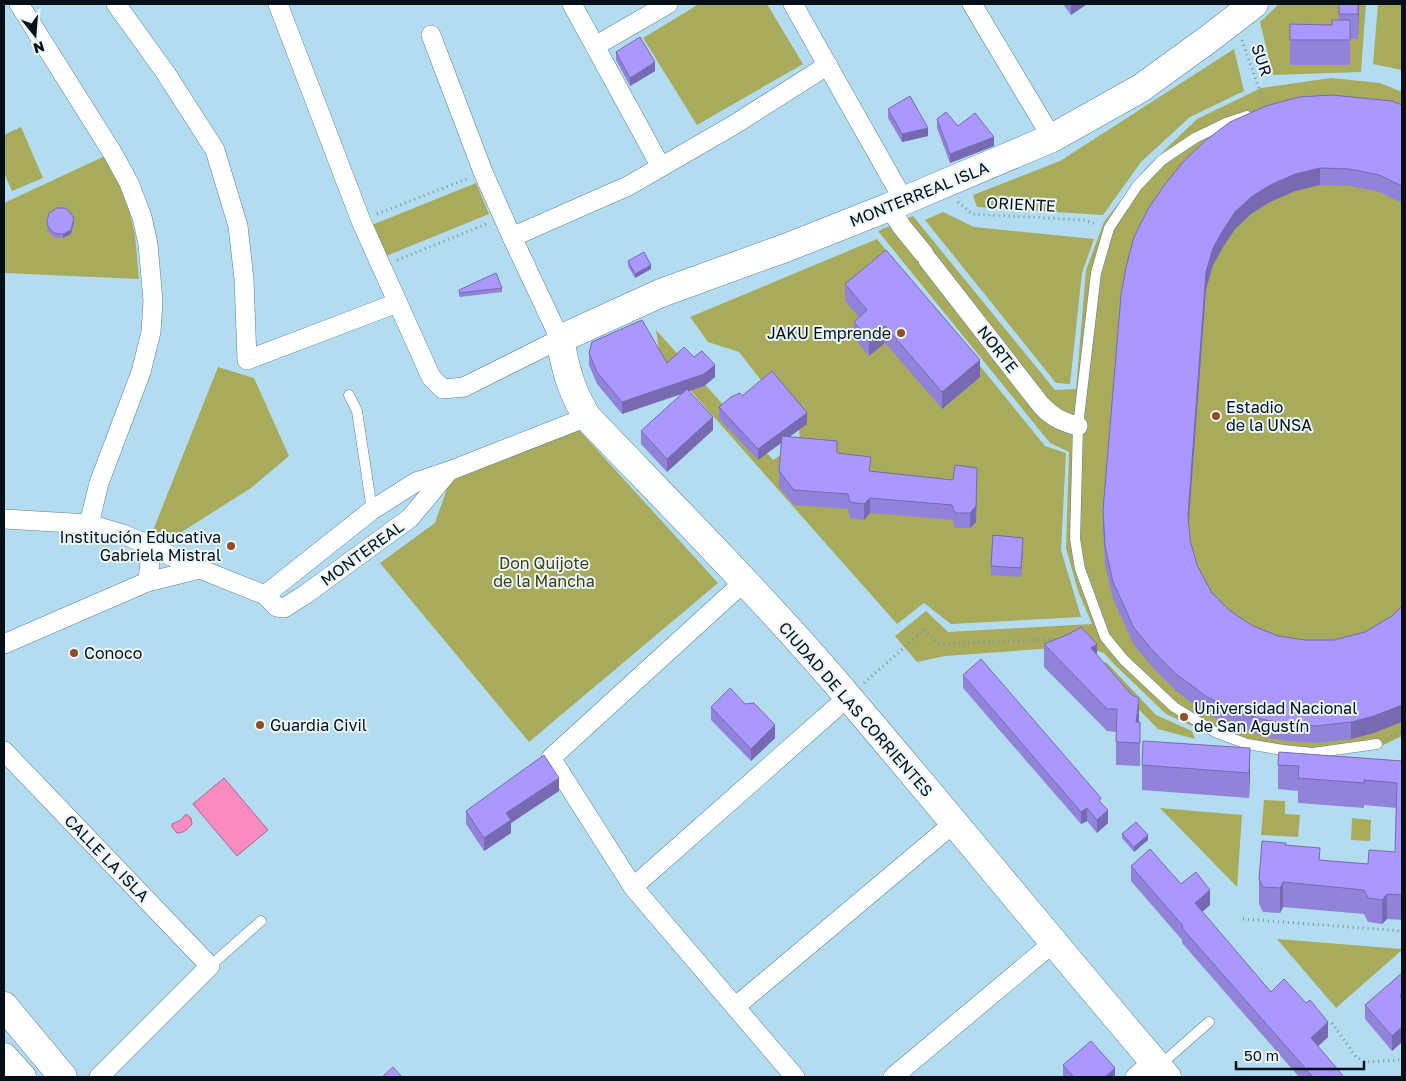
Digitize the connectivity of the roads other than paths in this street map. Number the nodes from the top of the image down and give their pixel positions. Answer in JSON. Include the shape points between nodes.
{"nodes":[{"id":1,"x":19,"y":4,"type":"edge"},
{"id":2,"x":116,"y":4,"type":"edge"},
{"id":3,"x":278,"y":4,"type":"edge"},
{"id":4,"x":572,"y":4,"type":"edge"},
{"id":5,"x":668,"y":4,"type":"edge"},
{"id":6,"x":793,"y":4,"type":"edge"},
{"id":7,"x":972,"y":4,"type":"edge"},
{"id":8,"x":1244,"y":11,"type":"edge"},
{"id":9,"x":431,"y":35,"type":"dead end"},
{"id":10,"x":595,"y":46,"type":"junction"},
{"id":11,"x":828,"y":66,"type":"junction"},
{"id":12,"x":1266,"y":110,"type":"edge"},
{"id":13,"x":1052,"y":138,"type":"junction"},
{"id":14,"x":661,"y":167,"type":"junction"},
{"id":15,"x":896,"y":204,"type":"junction"},
{"id":16,"x":512,"y":238,"type":"junction"},
{"id":17,"x":398,"y":303,"type":"junction"},
{"id":18,"x":560,"y":339,"type":"junction"},
{"id":19,"x":349,"y":395,"type":"dead end"},
{"id":20,"x":587,"y":417,"type":"junction"},
{"id":21,"x":1078,"y":426,"type":"junction"},
{"id":22,"x":449,"y":471,"type":"junction"},
{"id":23,"x":372,"y":510,"type":"junction"},
{"id":24,"x":4,"y":519,"type":"edge"},
{"id":25,"x":90,"y":524,"type":"junction"},
{"id":26,"x":141,"y":541,"type":"junction"},
{"id":27,"x":200,"y":570,"type":"junction"},
{"id":28,"x":745,"y":581,"type":"junction"},
{"id":29,"x":147,"y":582,"type":"junction"},
{"id":30,"x":265,"y":595,"type":"junction"},
{"id":31,"x":4,"y":644,"type":"edge"},
{"id":32,"x":848,"y":696,"type":"junction"},
{"id":33,"x":1377,"y":744,"type":"dead end"},
{"id":34,"x":4,"y":751,"type":"edge"},
{"id":35,"x":954,"y":824,"type":"junction"},
{"id":36,"x":633,"y":887,"type":"junction"},
{"id":37,"x":261,"y":921,"type":"dead end"},
{"id":38,"x":1053,"y":942,"type":"junction"},
{"id":39,"x":210,"y":966,"type":"junction"},
{"id":40,"x":735,"y":1007,"type":"junction"},
{"id":41,"x":4,"y":1008,"type":"edge"},
{"id":42,"x":1209,"y":1022,"type":"dead end"},
{"id":43,"x":4,"y":1057,"type":"edge"},
{"id":44,"x":1153,"y":1070,"type":"edge"},
{"id":45,"x":22,"y":1077,"type":"edge"},
{"id":46,"x":63,"y":1077,"type":"edge"},
{"id":47,"x":98,"y":1077,"type":"edge"},
{"id":48,"x":795,"y":1077,"type":"edge"},
{"id":49,"x":893,"y":1077,"type":"edge"}],
"edges":[{"from":1,"to":25,"type":"street","via":[[129,183],[148,244],[153,301],[151,332],[141,372],[99,483]]},
{"from":2,"to":17,"type":"street","via":[[215,150],[238,226],[247,360]]},
{"from":3,"to":17,"type":"street","via":[[361,221]]},
{"from":4,"to":10,"type":"street"},
{"from":5,"to":10,"type":"street"},
{"from":6,"to":11,"type":"street","name":"NORTE"},
{"from":7,"to":13,"type":"street"},
{"from":8,"to":13,"type":"street","name":"MONTERREAL ISLA","via":[[1140,88]]},
{"from":9,"to":16,"type":"street"},
{"from":10,"to":14,"type":"street"},
{"from":11,"to":14,"type":"street"},
{"from":11,"to":15,"type":"street","name":"NORTE"},
{"from":12,"to":21,"type":"lane","via":[[1226,123],[1195,138],[1162,160],[1137,186],[1109,228],[1096,273]]},
{"from":13,"to":15,"type":"street","name":"MONTERREAL ISLA"},
{"from":14,"to":16,"type":"street","via":[[628,186]]},
{"from":15,"to":18,"type":"street","name":"MONTERREAL ISLA","via":[[661,293]]},
{"from":15,"to":21,"type":"street","name":"NORTE","via":[[902,227],[1041,405],[1064,423]]},
{"from":16,"to":18,"type":"street"},
{"from":17,"to":18,"type":"street","via":[[431,377],[444,389],[464,387]]},
{"from":18,"to":20,"type":"street","name":"CIUDAD DE LAS CORRIENTES","via":[[574,396]]},
{"from":19,"to":23,"type":"lane","via":[[357,411]]},
{"from":20,"to":22,"type":"street","name":"MONTEREAL"},
{"from":20,"to":28,"type":"street","name":"CIUDAD DE LAS CORRIENTES"},
{"from":21,"to":33,"type":"lane","via":[[1075,539],[1079,561],[1106,636],[1124,660],[1174,707],[1215,732],[1247,744],[1313,753]]},
{"from":22,"to":23,"type":"street","name":"MONTEREAL","via":[[416,482]]},
{"from":22,"to":30,"type":"street","name":"MONTEREAL","via":[[410,518],[306,594],[284,608],[277,607]]},
{"from":23,"to":30,"type":"street","name":"MONTEREAL"},
{"from":24,"to":25,"type":"street","name":"MONTEREAL"},
{"from":25,"to":26,"type":"street","name":"MONTEREAL"},
{"from":26,"to":27,"type":"street","name":"MONTEREAL"},
{"from":26,"to":29,"type":"street","via":[[151,560]]},
{"from":27,"to":29,"type":"street"},
{"from":27,"to":30,"type":"street","name":"MONTEREAL"},
{"from":28,"to":32,"type":"street","name":"CIUDAD DE LAS CORRIENTES"},
{"from":28,"to":36,"type":"street","via":[[551,758]]},
{"from":29,"to":31,"type":"street"},
{"from":32,"to":35,"type":"street","name":"CIUDAD DE LAS CORRIENTES"},
{"from":32,"to":36,"type":"street"},
{"from":34,"to":39,"type":"street","name":"CALLE LA ISLA"},
{"from":35,"to":38,"type":"street","name":"CIUDAD DE LAS CORRIENTES"},
{"from":35,"to":40,"type":"street"},
{"from":36,"to":40,"type":"street"},
{"from":37,"to":39,"type":"lane"},
{"from":38,"to":44,"type":"street","name":"CIUDAD DE LAS CORRIENTES"},
{"from":38,"to":49,"type":"street"},
{"from":39,"to":47,"type":"street"},
{"from":40,"to":48,"type":"street"},
{"from":41,"to":46,"type":"street"},
{"from":42,"to":44,"type":"lane"},
{"from":43,"to":45,"type":"street"}]}
